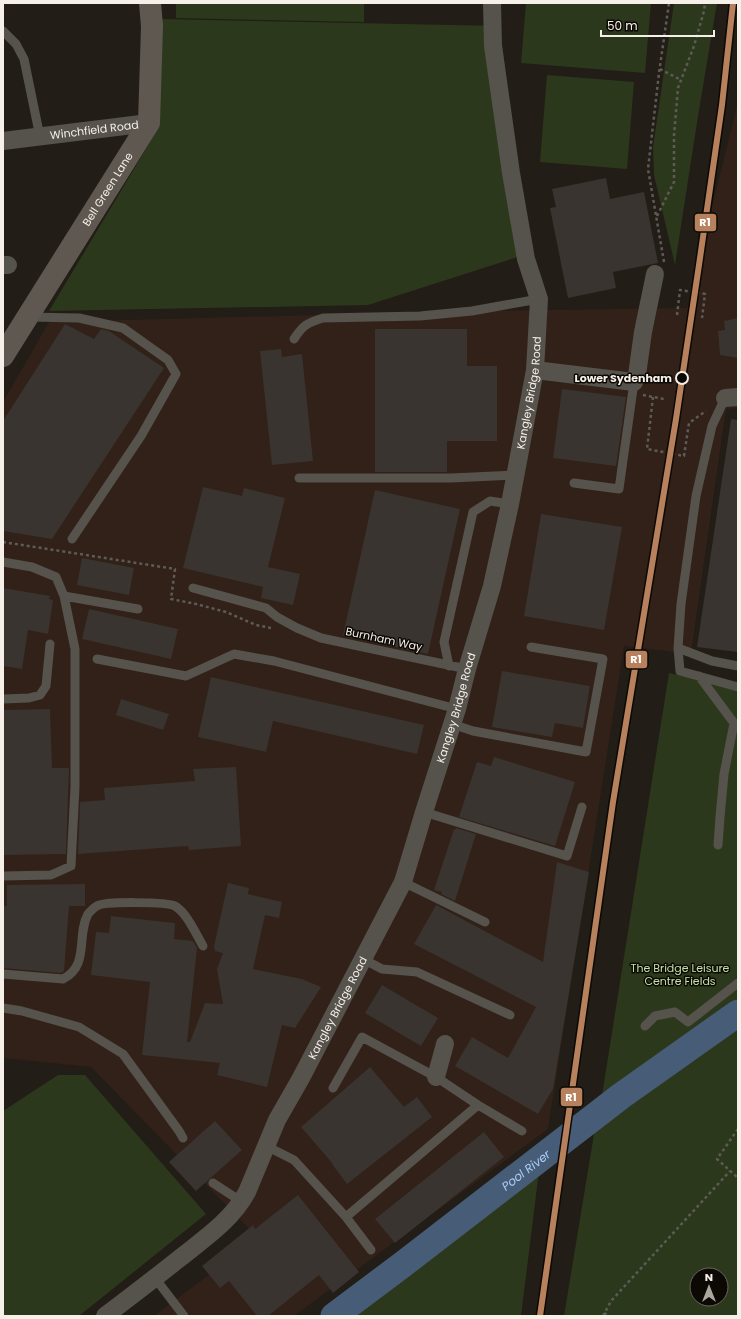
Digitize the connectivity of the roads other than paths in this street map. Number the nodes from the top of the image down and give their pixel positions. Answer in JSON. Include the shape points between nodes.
{"nodes":[{"id":1,"x":150,"y":3,"type":"edge"},
{"id":2,"x":492,"y":3,"type":"edge"},
{"id":3,"x":3,"y":31,"type":"edge"},
{"id":4,"x":149,"y":123,"type":"junction"},
{"id":5,"x":40,"y":137,"type":"junction"},
{"id":6,"x":3,"y":141,"type":"edge"},
{"id":7,"x":660,"y":270,"type":"road end"},
{"id":8,"x":539,"y":299,"type":"junction"},
{"id":9,"x":28,"y":317,"type":"junction"},
{"id":10,"x":294,"y":339,"type":"dead end"},
{"id":11,"x":3,"y":356,"type":"edge"},
{"id":12,"x":535,"y":370,"type":"junction"},
{"id":13,"x":640,"y":389,"type":"junction"},
{"id":14,"x":731,"y":397,"type":"edge"},
{"id":15,"x":515,"y":475,"type":"junction"},
{"id":16,"x":299,"y":478,"type":"dead end"},
{"id":17,"x":574,"y":483,"type":"dead end"},
{"id":18,"x":510,"y":504,"type":"junction"},
{"id":19,"x":72,"y":539,"type":"dead end"},
{"id":20,"x":3,"y":562,"type":"edge"},
{"id":21,"x":193,"y":588,"type":"dead end"},
{"id":22,"x":64,"y":596,"type":"junction"},
{"id":23,"x":138,"y":609,"type":"dead end"},
{"id":24,"x":50,"y":644,"type":"dead end"},
{"id":25,"x":531,"y":647,"type":"dead end"},
{"id":26,"x":678,"y":648,"type":"junction"},
{"id":27,"x":97,"y":659,"type":"dead end"},
{"id":28,"x":449,"y":666,"type":"junction"},
{"id":29,"x":738,"y":666,"type":"edge"},
{"id":30,"x":467,"y":669,"type":"junction"},
{"id":31,"x":699,"y":676,"type":"junction"},
{"id":32,"x":738,"y":687,"type":"edge"},
{"id":33,"x":3,"y":699,"type":"edge"},
{"id":34,"x":455,"y":717,"type":"junction"},
{"id":35,"x":582,"y":807,"type":"dead end"},
{"id":36,"x":424,"y":812,"type":"junction"},
{"id":37,"x":718,"y":845,"type":"dead end"},
{"id":38,"x":3,"y":876,"type":"edge"},
{"id":39,"x":403,"y":882,"type":"junction"},
{"id":40,"x":485,"y":922,"type":"dead end"},
{"id":41,"x":203,"y":946,"type":"dead end"},
{"id":42,"x":364,"y":959,"type":"junction"},
{"id":43,"x":3,"y":974,"type":"edge"},
{"id":44,"x":738,"y":983,"type":"edge"},
{"id":45,"x":3,"y":1008,"type":"edge"},
{"id":46,"x":510,"y":1015,"type":"dead end"},
{"id":47,"x":645,"y":1026,"type":"dead end"},
{"id":48,"x":445,"y":1044,"type":"dead end"},
{"id":49,"x":436,"y":1077,"type":"junction"},
{"id":50,"x":333,"y":1088,"type":"dead end"},
{"id":51,"x":478,"y":1105,"type":"junction"},
{"id":52,"x":522,"y":1131,"type":"dead end"},
{"id":53,"x":183,"y":1138,"type":"dead end"},
{"id":54,"x":266,"y":1146,"type":"junction"},
{"id":55,"x":213,"y":1183,"type":"dead end"},
{"id":56,"x":242,"y":1202,"type":"junction"},
{"id":57,"x":346,"y":1217,"type":"junction"},
{"id":58,"x":370,"y":1250,"type":"dead end"},
{"id":59,"x":155,"y":1278,"type":"junction"},
{"id":60,"x":105,"y":1316,"type":"edge"},
{"id":61,"x":184,"y":1316,"type":"edge"}],
"edges":[{"from":1,"to":4,"type":"street","via":[[152,26]]},
{"from":2,"to":8,"type":"street","name":"Kangley Bridge Road","via":[[493,46],[511,173],[526,259]]},
{"from":3,"to":5,"type":"lane","name":"Winchfield Road","via":[[16,44],[24,59]]},
{"from":4,"to":5,"type":"street","name":"Winchfield Road"},
{"from":4,"to":9,"type":"street","name":"Bell Green Lane"},
{"from":5,"to":6,"type":"street","name":"Winchfield Road"},
{"from":7,"to":13,"type":"street","via":[[643,332],[637,375]]},
{"from":8,"to":10,"type":"lane","via":[[472,311],[420,316],[323,318],[308,323],[300,329]]},
{"from":8,"to":12,"type":"street","name":"Kangley Bridge Road"},
{"from":9,"to":11,"type":"street","name":"Bell Green Lane"},
{"from":9,"to":19,"type":"lane","via":[[79,318],[123,328],[168,360],[176,374],[141,436]]},
{"from":12,"to":13,"type":"street"},
{"from":12,"to":15,"type":"street","name":"Kangley Bridge Road"},
{"from":13,"to":17,"type":"lane","via":[[619,489]]},
{"from":14,"to":26,"type":"lane","via":[[712,426],[696,496],[681,604]]},
{"from":15,"to":16,"type":"lane","via":[[451,478]]},
{"from":15,"to":18,"type":"street","name":"Kangley Bridge Road"},
{"from":18,"to":28,"type":"lane","via":[[490,501],[473,512],[444,642]]},
{"from":18,"to":30,"type":"street","name":"Kangley Bridge Road","via":[[492,586]]},
{"from":20,"to":22,"type":"lane","via":[[32,567],[56,577]]},
{"from":21,"to":28,"type":"lane","name":"Burnham Way","via":[[266,608],[297,628],[322,638]]},
{"from":22,"to":23,"type":"lane"},
{"from":22,"to":38,"type":"lane","via":[[75,648],[75,787],[71,866],[51,875]]},
{"from":24,"to":33,"type":"lane","via":[[46,686],[40,695]]},
{"from":25,"to":34,"type":"lane","via":[[603,659],[586,752],[473,730]]},
{"from":26,"to":29,"type":"lane","via":[[712,661]]},
{"from":26,"to":31,"type":"lane","via":[[680,671]]},
{"from":27,"to":34,"type":"lane","via":[[186,676],[234,654],[274,661]]},
{"from":28,"to":30,"type":"lane","name":"Burnham Way"},
{"from":30,"to":34,"type":"street","name":"Kangley Bridge Road"},
{"from":31,"to":32,"type":"lane"},
{"from":31,"to":37,"type":"lane","via":[[734,723],[724,774]]},
{"from":34,"to":36,"type":"street","name":"Kangley Bridge Road"},
{"from":35,"to":36,"type":"lane","via":[[567,856]]},
{"from":36,"to":39,"type":"street","name":"Kangley Bridge Road"},
{"from":39,"to":40,"type":"lane"},
{"from":39,"to":42,"type":"street","name":"Kangley Bridge Road"},
{"from":41,"to":43,"type":"lane","via":[[184,914],[175,906],[108,903],[97,906],[89,913],[84,923],[76,968],[70,976],[63,979]]},
{"from":42,"to":46,"type":"lane","via":[[382,969],[417,972]]},
{"from":42,"to":54,"type":"street","name":"Kangley Bridge Road","via":[[277,1120]]},
{"from":44,"to":47,"type":"lane","via":[[688,1022],[675,1012],[655,1016]]},
{"from":45,"to":53,"type":"lane","via":[[79,1027],[123,1054]]},
{"from":48,"to":49,"type":"street"},
{"from":49,"to":50,"type":"lane","via":[[362,1037]]},
{"from":49,"to":51,"type":"lane"},
{"from":51,"to":52,"type":"lane"},
{"from":51,"to":57,"type":"lane"},
{"from":54,"to":56,"type":"street","name":"Kangley Bridge Road"},
{"from":54,"to":57,"type":"lane","via":[[294,1160]]},
{"from":55,"to":56,"type":"lane"},
{"from":56,"to":59,"type":"street","name":"Kangley Bridge Road","via":[[223,1223]]},
{"from":57,"to":58,"type":"lane"},
{"from":59,"to":60,"type":"street","name":"Kangley Bridge Road"},
{"from":59,"to":61,"type":"lane"}]}
